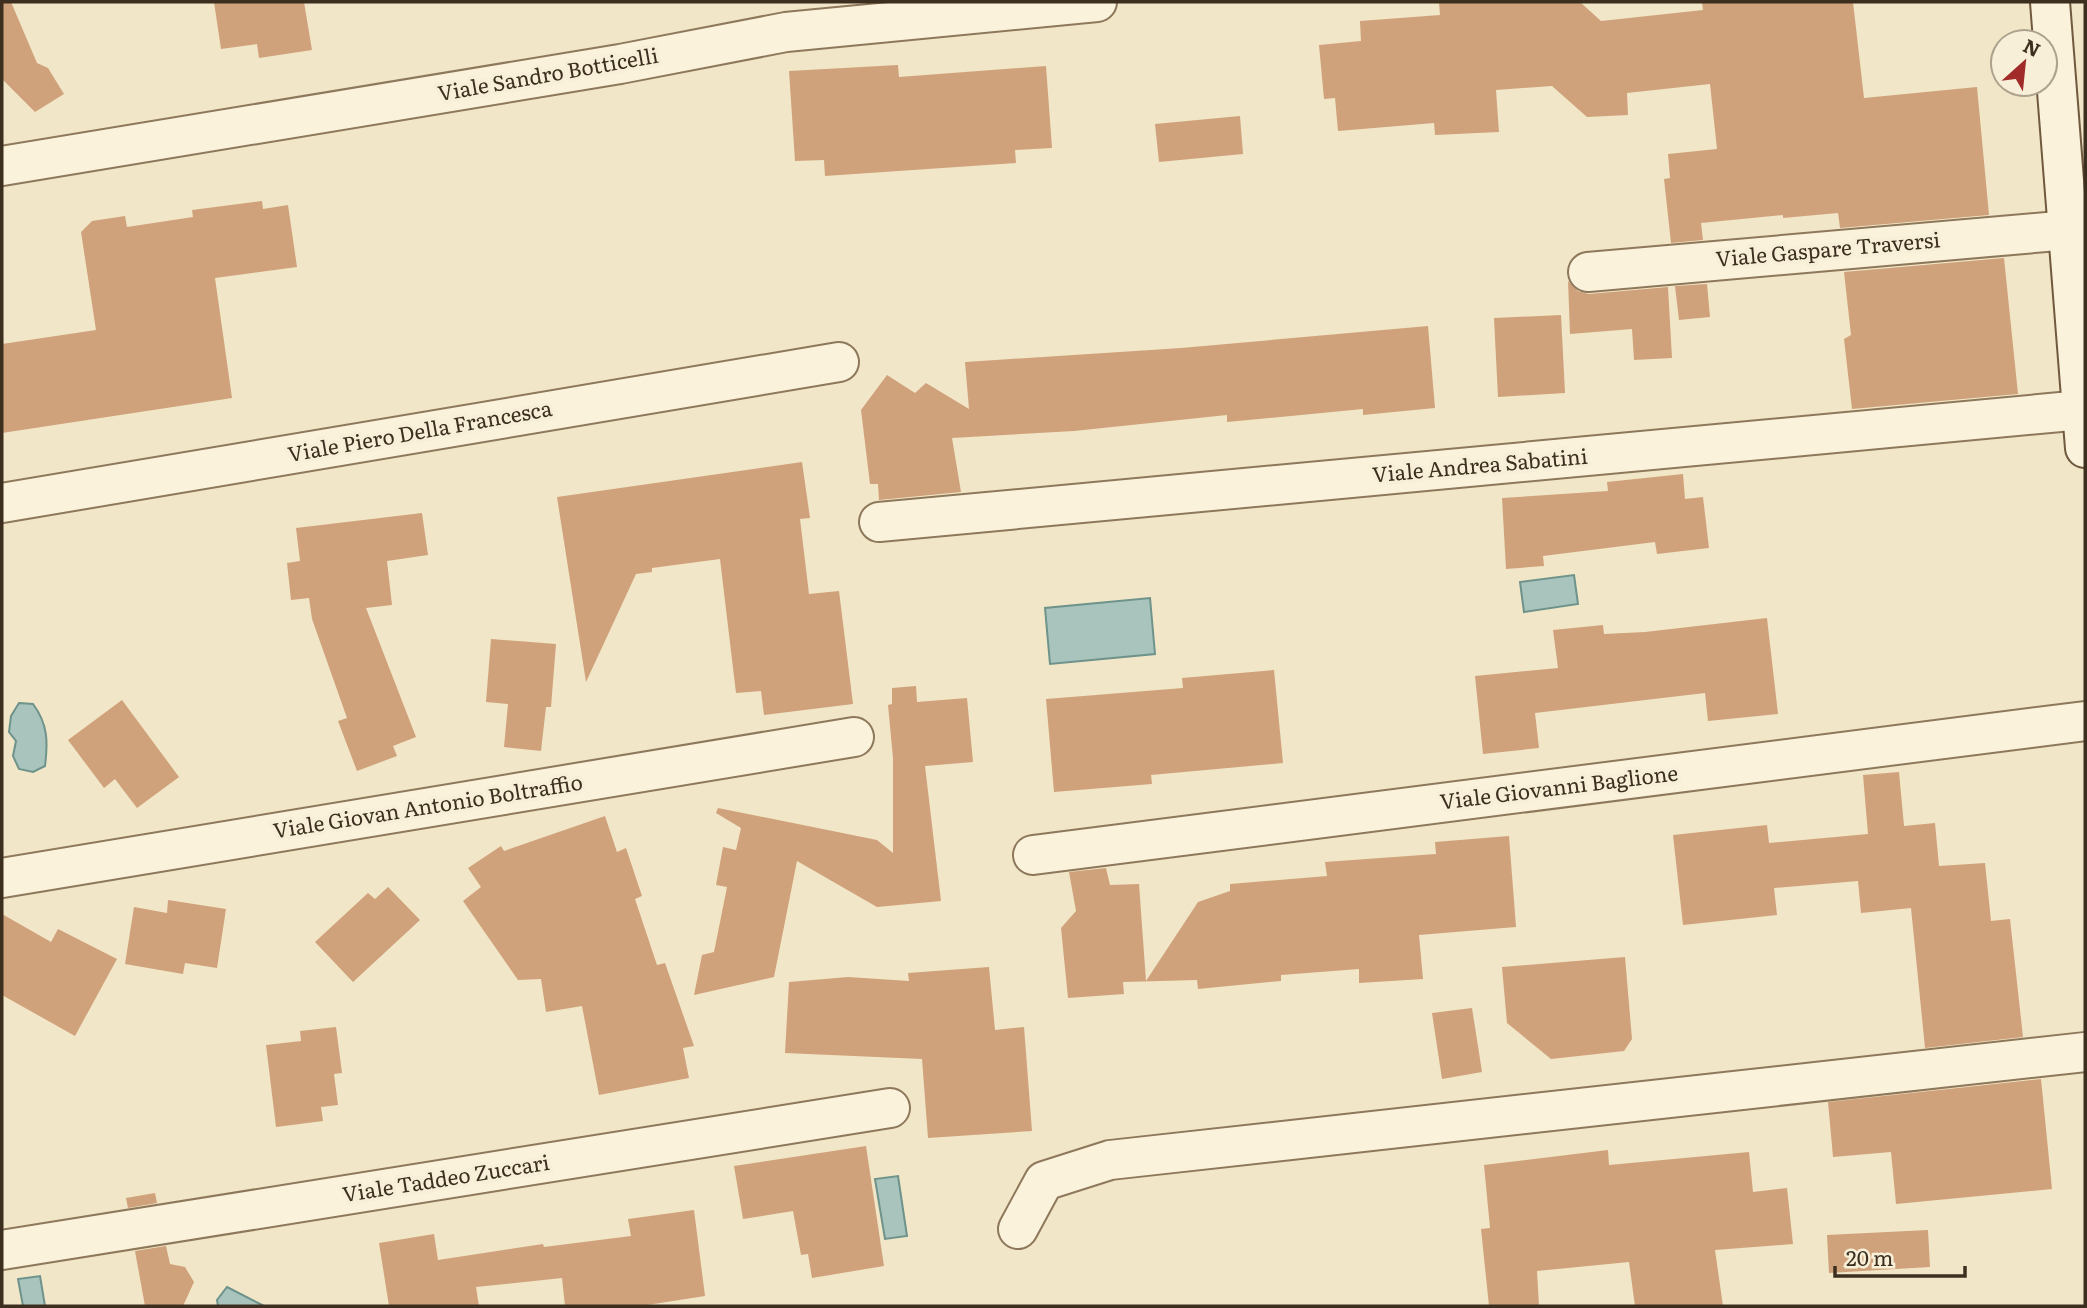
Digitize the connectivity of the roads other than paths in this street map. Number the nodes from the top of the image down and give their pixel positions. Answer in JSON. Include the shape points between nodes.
{"nodes":[{"id":1,"x":1097,"y":2,"type":"edge"},
{"id":2,"x":2050,"y":2,"type":"edge"},
{"id":3,"x":2,"y":166,"type":"edge"},
{"id":4,"x":2069,"y":230,"type":"junction"},
{"id":5,"x":1588,"y":272,"type":"dead end"},
{"id":6,"x":839,"y":362,"type":"dead end"},
{"id":7,"x":2081,"y":410,"type":"junction"},
{"id":8,"x":2085,"y":448,"type":"edge"},
{"id":9,"x":2,"y":503,"type":"edge"},
{"id":10,"x":879,"y":522,"type":"dead end"},
{"id":11,"x":2085,"y":721,"type":"edge"},
{"id":12,"x":854,"y":737,"type":"dead end"},
{"id":13,"x":1033,"y":855,"type":"dead end"},
{"id":14,"x":2,"y":878,"type":"edge"},
{"id":15,"x":2085,"y":1052,"type":"edge"},
{"id":16,"x":890,"y":1108,"type":"dead end"},
{"id":17,"x":1018,"y":1229,"type":"dead end"},
{"id":18,"x":2,"y":1250,"type":"edge"}],
"edges":[{"from":1,"to":3,"type":"street","name":"Viale Sandro Botticelli","via":[[786,32],[620,64]]},
{"from":2,"to":4,"type":"street"},
{"from":4,"to":5,"type":"street","name":"Viale Gaspare Traversi"},
{"from":4,"to":7,"type":"street"},
{"from":6,"to":9,"type":"street","name":"Viale Piero Della Francesca"},
{"from":7,"to":8,"type":"street"},
{"from":7,"to":10,"type":"street","name":"Viale Andrea Sabatini"},
{"from":11,"to":13,"type":"street","name":"Viale Giovanni Baglione"},
{"from":12,"to":14,"type":"street","name":"Viale Giovan Antonio Boltraffio"},
{"from":15,"to":17,"type":"street","via":[[1110,1160],[1044,1181]]},
{"from":16,"to":18,"type":"street","name":"Viale Taddeo Zuccari"}]}
